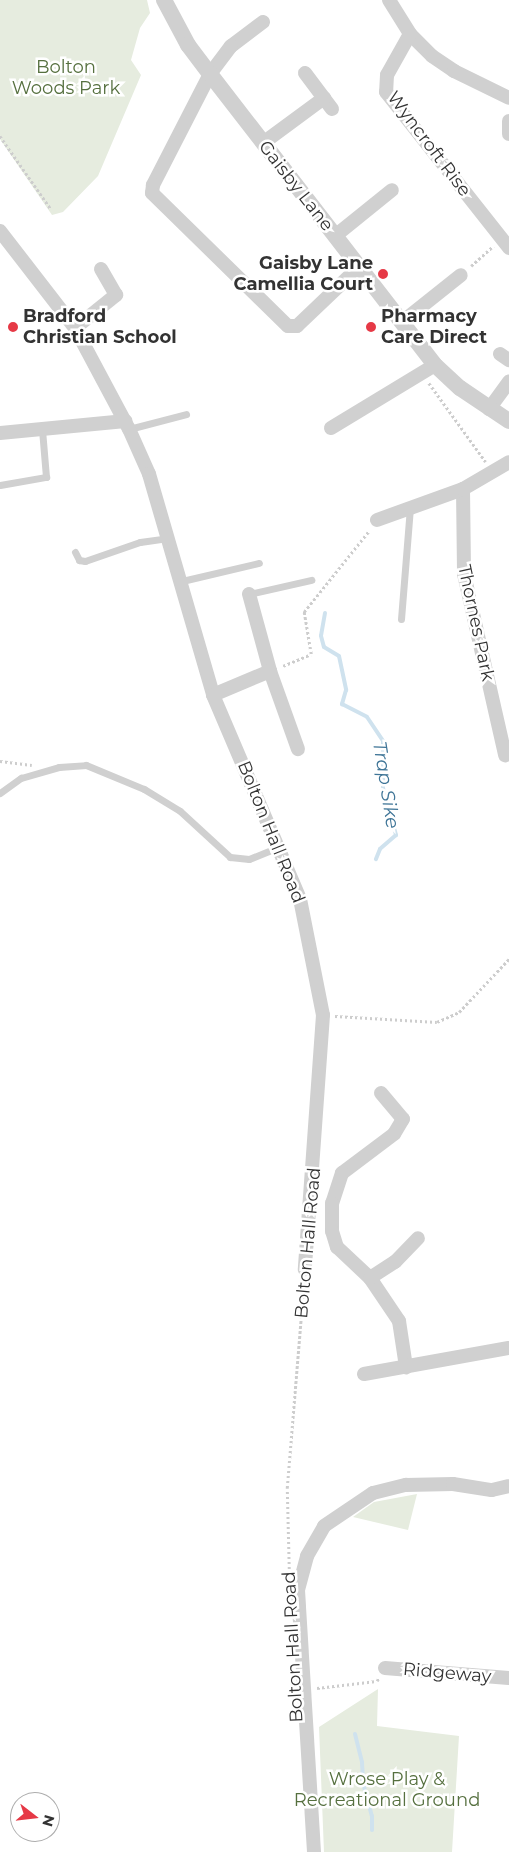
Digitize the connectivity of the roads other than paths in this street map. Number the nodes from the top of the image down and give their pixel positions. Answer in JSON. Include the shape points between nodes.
{"nodes":[{"id":1,"x":164,"y":0,"type":"edge"},
{"id":2,"x":389,"y":0,"type":"edge"},
{"id":3,"x":263,"y":22,"type":"dead end"},
{"id":4,"x":410,"y":34,"type":"junction"},
{"id":5,"x":305,"y":73,"type":"dead end"},
{"id":6,"x":210,"y":74,"type":"junction"},
{"id":7,"x":509,"y":98,"type":"edge"},
{"id":8,"x":509,"y":121,"type":"edge"},
{"id":9,"x":509,"y":134,"type":"edge"},
{"id":10,"x":263,"y":143,"type":"junction"},
{"id":11,"x":392,"y":190,"type":"dead end"},
{"id":12,"x":0,"y":230,"type":"edge"},
{"id":13,"x":335,"y":236,"type":"junction"},
{"id":14,"x":505,"y":243,"type":"edge"},
{"id":15,"x":359,"y":267,"type":"junction"},
{"id":16,"x":101,"y":269,"type":"dead end"},
{"id":17,"x":461,"y":275,"type":"road end"},
{"id":18,"x":402,"y":322,"type":"junction"},
{"id":19,"x":75,"y":328,"type":"junction"},
{"id":20,"x":429,"y":370,"type":"junction"},
{"id":21,"x":509,"y":381,"type":"edge"},
{"id":22,"x":489,"y":409,"type":"junction"},
{"id":23,"x":186,"y":414,"type":"dead end"},
{"id":24,"x":509,"y":421,"type":"edge"},
{"id":25,"x":127,"y":425,"type":"junction"},
{"id":26,"x":331,"y":428,"type":"dead end"},
{"id":27,"x":42,"y":429,"type":"junction"},
{"id":28,"x":0,"y":433,"type":"edge"},
{"id":29,"x":509,"y":462,"type":"edge"},
{"id":30,"x":0,"y":485,"type":"edge"},
{"id":31,"x":463,"y":489,"type":"junction"},
{"id":32,"x":410,"y":508,"type":"junction"},
{"id":33,"x":377,"y":520,"type":"road end"},
{"id":34,"x":169,"y":538,"type":"junction"},
{"id":35,"x":75,"y":552,"type":"dead end"},
{"id":36,"x":259,"y":563,"type":"dead end"},
{"id":37,"x":311,"y":580,"type":"dead end"},
{"id":38,"x":182,"y":582,"type":"junction"},
{"id":39,"x":249,"y":594,"type":"joint"},
{"id":40,"x":401,"y":619,"type":"dead end"},
{"id":41,"x":270,"y":671,"type":"junction"},
{"id":42,"x":214,"y":695,"type":"junction"},
{"id":43,"x":298,"y":749,"type":"dead end"},
{"id":44,"x":505,"y":755,"type":"dead end"},
{"id":45,"x":0,"y":793,"type":"edge"},
{"id":46,"x":280,"y":847,"type":"junction"},
{"id":47,"x":381,"y":1093,"type":"dead end"},
{"id":48,"x":418,"y":1238,"type":"dead end"},
{"id":49,"x":306,"y":1269,"type":"road end"},
{"id":50,"x":370,"y":1278,"type":"junction"},
{"id":51,"x":509,"y":1348,"type":"edge"},
{"id":52,"x":406,"y":1368,"type":"junction"},
{"id":53,"x":364,"y":1374,"type":"dead end"},
{"id":54,"x":509,"y":1486,"type":"edge"},
{"id":55,"x":385,"y":1668,"type":"road end"},
{"id":56,"x":509,"y":1678,"type":"edge"},
{"id":57,"x":314,"y":1852,"type":"edge"}],
"edges":[{"from":1,"to":6,"type":"street","name":"Gaisby Lane","via":[[188,44]]},
{"from":2,"to":4,"type":"street"},
{"from":3,"to":6,"type":"street","via":[[231,46]]},
{"from":4,"to":7,"type":"street","via":[[454,71]]},
{"from":4,"to":14,"type":"street","name":"Wyncroft Rise","via":[[387,75],[386,92]]},
{"from":5,"to":10,"type":"street","via":[[328,104]]},
{"from":6,"to":10,"type":"street","name":"Gaisby Lane"},
{"from":6,"to":15,"type":"street","via":[[153,185],[152,193],[288,326],[297,326]]},
{"from":8,"to":9,"type":"street"},
{"from":10,"to":13,"type":"street","name":"Gaisby Lane"},
{"from":11,"to":13,"type":"street"},
{"from":12,"to":19,"type":"street","name":"Bolton Hall Road"},
{"from":13,"to":15,"type":"street","name":"Gaisby Lane"},
{"from":15,"to":18,"type":"street","name":"Gaisby Lane"},
{"from":16,"to":19,"type":"street","via":[[116,295]]},
{"from":17,"to":18,"type":"street"},
{"from":18,"to":20,"type":"street","name":"Gaisby Lane"},
{"from":19,"to":25,"type":"street","name":"Bolton Hall Road"},
{"from":20,"to":22,"type":"street","name":"Gaisby Lane"},
{"from":20,"to":26,"type":"street"},
{"from":21,"to":22,"type":"street"},
{"from":22,"to":24,"type":"street","name":"Gaisby Lane"},
{"from":23,"to":25,"type":"lane"},
{"from":25,"to":27,"type":"street"},
{"from":25,"to":34,"type":"street","name":"Bolton Hall Road","via":[[149,474]]},
{"from":27,"to":28,"type":"street"},
{"from":27,"to":30,"type":"lane","via":[[46,477]]},
{"from":29,"to":31,"type":"street"},
{"from":31,"to":32,"type":"street"},
{"from":31,"to":44,"type":"street","name":"Thornes Park","via":[[464,574]]},
{"from":32,"to":33,"type":"street"},
{"from":32,"to":40,"type":"lane"},
{"from":34,"to":35,"type":"lane","via":[[140,542],[85,561],[79,560]]},
{"from":34,"to":38,"type":"street","name":"Bolton Hall Road"},
{"from":36,"to":38,"type":"lane"},
{"from":37,"to":39,"type":"lane"},
{"from":38,"to":42,"type":"street","name":"Bolton Hall Road"},
{"from":39,"to":41,"type":"street"},
{"from":41,"to":42,"type":"street"},
{"from":41,"to":43,"type":"street"},
{"from":42,"to":46,"type":"street","name":"Bolton Hall Road"},
{"from":45,"to":46,"type":"lane","via":[[21,778],[45,770],[86,765],[144,789],[180,811],[230,857],[249,860]]},
{"from":46,"to":49,"type":"street","name":"Bolton Hall Road","via":[[300,899],[324,1015]]},
{"from":47,"to":50,"type":"street","via":[[403,1119],[394,1134],[342,1173],[332,1202],[332,1231],[337,1247]]},
{"from":48,"to":50,"type":"street","via":[[394,1262]]},
{"from":50,"to":52,"type":"street","via":[[399,1321]]},
{"from":51,"to":52,"type":"street"},
{"from":52,"to":53,"type":"street"},
{"from":54,"to":57,"type":"street","via":[[492,1490],[453,1484],[406,1485],[373,1493],[324,1526],[306,1556],[298,1590]]},
{"from":55,"to":56,"type":"street","name":"Ridgeway"}]}
